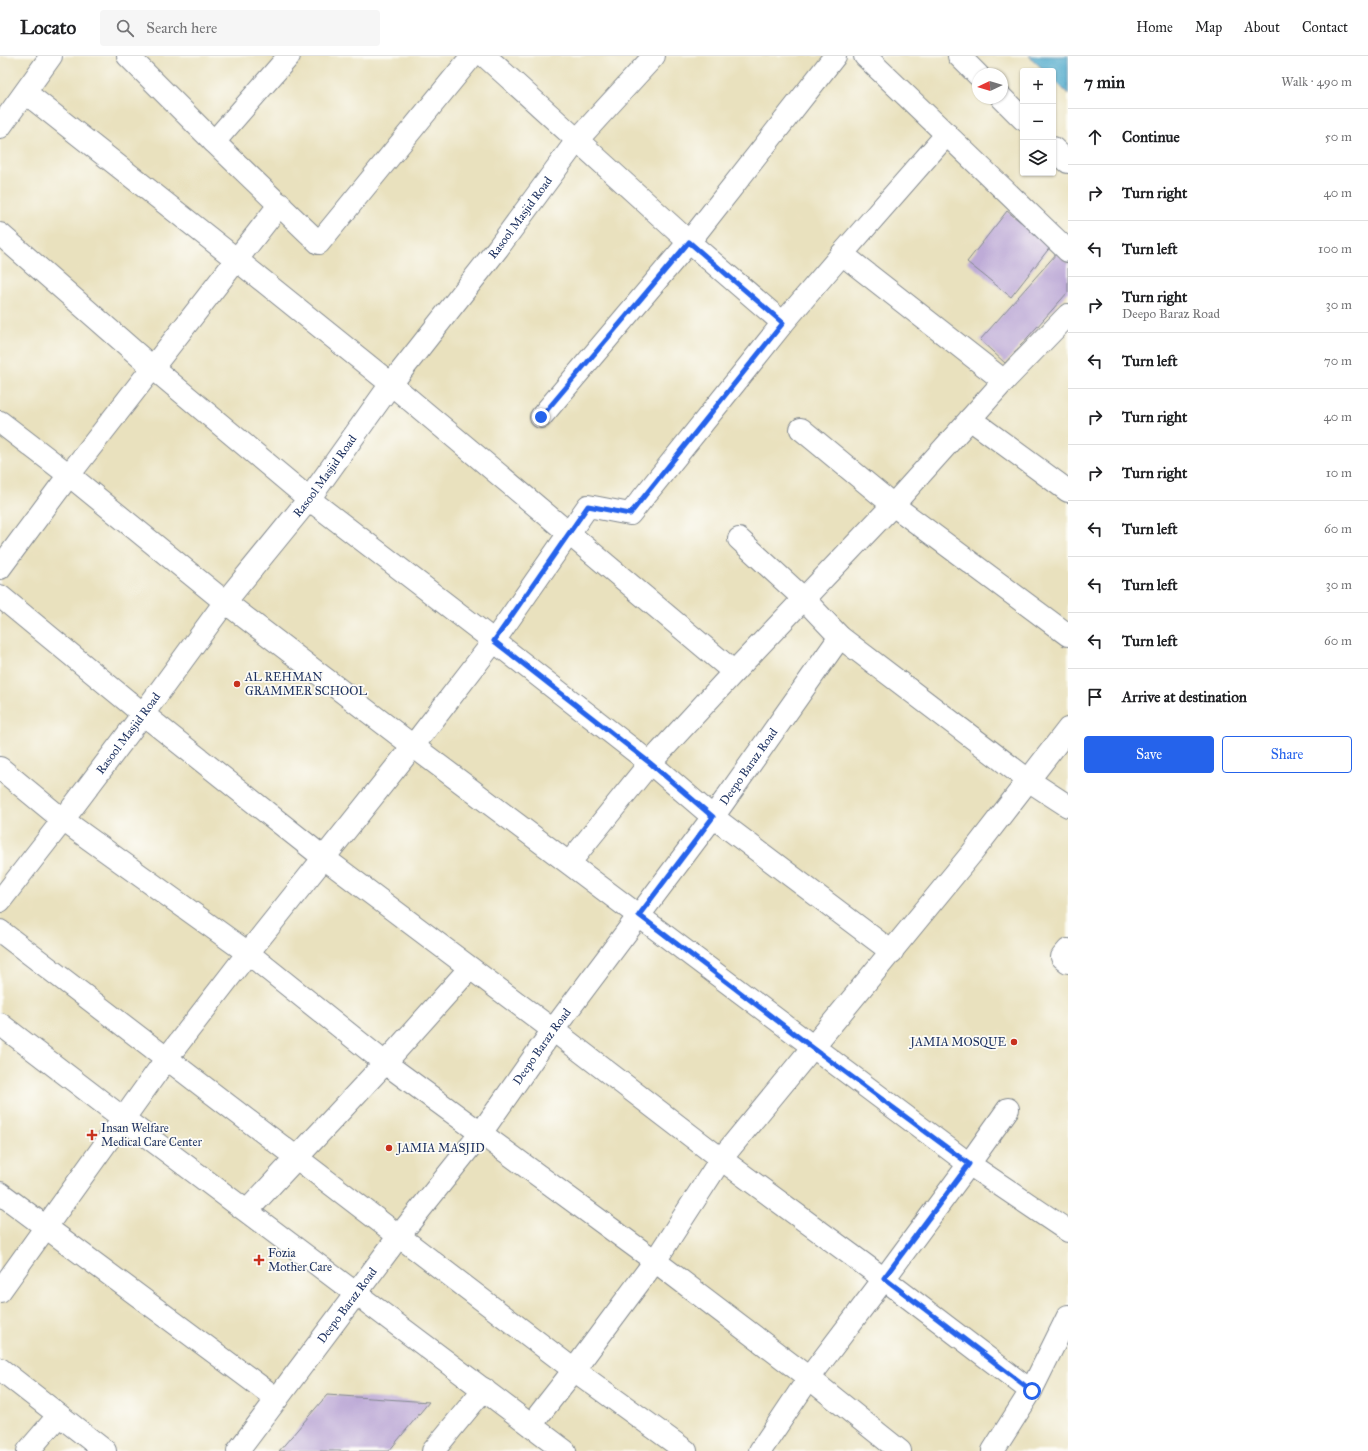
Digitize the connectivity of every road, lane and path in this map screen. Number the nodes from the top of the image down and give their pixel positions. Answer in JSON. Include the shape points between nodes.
{"nodes":[{"id":1,"x":51,"y":56,"type":"edge"},
{"id":2,"x":128,"y":56,"type":"edge"},
{"id":3,"x":289,"y":56,"type":"edge"},
{"id":4,"x":472,"y":56,"type":"edge"},
{"id":5,"x":485,"y":56,"type":"edge"},
{"id":6,"x":654,"y":56,"type":"edge"},
{"id":7,"x":835,"y":56,"type":"edge"},
{"id":8,"x":865,"y":56,"type":"edge"},
{"id":9,"x":959,"y":56,"type":"edge"},
{"id":10,"x":972,"y":69,"type":"edge"},
{"id":11,"x":26,"y":93,"type":"junction"},
{"id":12,"x":1008,"y":104,"type":"edge"},
{"id":13,"x":1020,"y":115,"type":"edge"},
{"id":14,"x":0,"y":128,"type":"edge"},
{"id":15,"x":947,"y":134,"type":"junction"},
{"id":16,"x":578,"y":139,"type":"junction"},
{"id":17,"x":214,"y":142,"type":"junction"},
{"id":18,"x":1056,"y":151,"type":"edge"},
{"id":19,"x":1068,"y":162,"type":"edge"},
{"id":20,"x":280,"y":204,"type":"junction"},
{"id":21,"x":0,"y":234,"type":"edge"},
{"id":22,"x":689,"y":242,"type":"junction"},
{"id":23,"x":1068,"y":251,"type":"edge"},
{"id":24,"x":842,"y":254,"type":"junction"},
{"id":25,"x":237,"y":260,"type":"junction"},
{"id":26,"x":1068,"y":315,"type":"edge"},
{"id":27,"x":783,"y":323,"type":"junction"},
{"id":28,"x":153,"y":368,"type":"junction"},
{"id":29,"x":1004,"y":381,"type":"junction"},
{"id":30,"x":391,"y":384,"type":"junction"},
{"id":31,"x":541,"y":417,"type":"dead end"},
{"id":32,"x":970,"y":420,"type":"junction"},
{"id":33,"x":0,"y":422,"type":"edge"},
{"id":34,"x":801,"y":429,"type":"dead end"},
{"id":35,"x":69,"y":475,"type":"junction"},
{"id":36,"x":1068,"y":491,"type":"edge"},
{"id":37,"x":309,"y":500,"type":"junction"},
{"id":38,"x":893,"y":505,"type":"junction"},
{"id":39,"x":570,"y":534,"type":"junction"},
{"id":40,"x":739,"y":539,"type":"dead end"},
{"id":41,"x":0,"y":568,"type":"edge"},
{"id":42,"x":0,"y":596,"type":"edge"},
{"id":43,"x":803,"y":598,"type":"junction"},
{"id":44,"x":225,"y":602,"type":"junction"},
{"id":45,"x":1068,"y":634,"type":"edge"},
{"id":46,"x":840,"y":637,"type":"junction"},
{"id":47,"x":494,"y":641,"type":"junction"},
{"id":48,"x":734,"y":672,"type":"junction"},
{"id":49,"x":143,"y":714,"type":"junction"},
{"id":50,"x":1068,"y":729,"type":"edge"},
{"id":51,"x":413,"y":746,"type":"junction"},
{"id":52,"x":650,"y":763,"type":"junction"},
{"id":53,"x":0,"y":768,"type":"edge"},
{"id":54,"x":1028,"y":780,"type":"junction"},
{"id":55,"x":1068,"y":806,"type":"edge"},
{"id":56,"x":713,"y":817,"type":"junction"},
{"id":57,"x":63,"y":820,"type":"junction"},
{"id":58,"x":324,"y":858,"type":"junction"},
{"id":59,"x":570,"y":862,"type":"junction"},
{"id":60,"x":0,"y":901,"type":"edge"},
{"id":61,"x":639,"y":915,"type":"junction"},
{"id":62,"x":0,"y":931,"type":"edge"},
{"id":63,"x":1068,"y":950,"type":"edge"},
{"id":64,"x":892,"y":952,"type":"junction"},
{"id":65,"x":248,"y":953,"type":"junction"},
{"id":66,"x":1068,"y":962,"type":"edge"},
{"id":67,"x":470,"y":968,"type":"junction"},
{"id":68,"x":0,"y":1024,"type":"edge"},
{"id":69,"x":553,"y":1030,"type":"junction"},
{"id":70,"x":813,"y":1048,"type":"junction"},
{"id":71,"x":167,"y":1058,"type":"junction"},
{"id":72,"x":385,"y":1063,"type":"junction"},
{"id":73,"x":1008,"y":1109,"type":"dead end"},
{"id":74,"x":124,"y":1119,"type":"junction"},
{"id":75,"x":481,"y":1133,"type":"junction"},
{"id":76,"x":296,"y":1158,"type":"junction"},
{"id":77,"x":721,"y":1159,"type":"junction"},
{"id":78,"x":969,"y":1164,"type":"junction"},
{"id":79,"x":0,"y":1192,"type":"edge"},
{"id":80,"x":247,"y":1211,"type":"junction"},
{"id":81,"x":46,"y":1227,"type":"junction"},
{"id":82,"x":1068,"y":1232,"type":"edge"},
{"id":83,"x":399,"y":1236,"type":"junction"},
{"id":84,"x":655,"y":1261,"type":"junction"},
{"id":85,"x":884,"y":1278,"type":"junction"},
{"id":86,"x":0,"y":1292,"type":"edge"},
{"id":87,"x":356,"y":1293,"type":"junction"},
{"id":88,"x":1068,"y":1316,"type":"edge"},
{"id":89,"x":0,"y":1369,"type":"edge"},
{"id":90,"x":574,"y":1370,"type":"junction"},
{"id":91,"x":808,"y":1378,"type":"junction"},
{"id":92,"x":484,"y":1390,"type":"junction"},
{"id":93,"x":1032,"y":1391,"type":"junction"},
{"id":94,"x":277,"y":1399,"type":"junction"},
{"id":95,"x":59,"y":1415,"type":"junction"},
{"id":96,"x":531,"y":1424,"type":"junction"},
{"id":97,"x":28,"y":1451,"type":"edge"},
{"id":98,"x":105,"y":1451,"type":"edge"},
{"id":99,"x":238,"y":1451,"type":"edge"},
{"id":100,"x":433,"y":1451,"type":"edge"},
{"id":101,"x":565,"y":1451,"type":"edge"},
{"id":102,"x":686,"y":1451,"type":"edge"},
{"id":103,"x":760,"y":1451,"type":"edge"},
{"id":104,"x":900,"y":1451,"type":"edge"},
{"id":105,"x":993,"y":1451,"type":"edge"}],
"edges":[{"from":1,"to":11,"type":"street"},
{"from":2,"to":17,"type":"street"},
{"from":3,"to":17,"type":"street"},
{"from":4,"to":20,"type":"street","via":[[320,243]]},
{"from":5,"to":16,"type":"street"},
{"from":6,"to":16,"type":"street","name":"Rasool Masjid Road"},
{"from":7,"to":22,"type":"street"},
{"from":8,"to":15,"type":"street"},
{"from":9,"to":10,"type":"street"},
{"from":11,"to":14,"type":"street"},
{"from":11,"to":25,"type":"street"},
{"from":12,"to":13,"type":"street"},
{"from":15,"to":23,"type":"street"},
{"from":15,"to":24,"type":"street"},
{"from":16,"to":22,"type":"street"},
{"from":16,"to":30,"type":"street","name":"Rasool Masjid Road","via":[[498,248]]},
{"from":17,"to":20,"type":"street"},
{"from":18,"to":19,"type":"street"},
{"from":20,"to":25,"type":"street"},
{"from":21,"to":28,"type":"street"},
{"from":22,"to":27,"type":"street"},
{"from":22,"to":31,"type":"street"},
{"from":24,"to":27,"type":"street"},
{"from":24,"to":29,"type":"street"},
{"from":25,"to":28,"type":"street"},
{"from":25,"to":30,"type":"street"},
{"from":26,"to":29,"type":"street"},
{"from":27,"to":39,"type":"street","via":[[630,514],[588,506]]},
{"from":28,"to":35,"type":"street"},
{"from":28,"to":37,"type":"street"},
{"from":29,"to":32,"type":"street"},
{"from":30,"to":37,"type":"street","name":"Rasool Masjid Road"},
{"from":30,"to":39,"type":"street"},
{"from":32,"to":36,"type":"street"},
{"from":32,"to":38,"type":"street"},
{"from":33,"to":35,"type":"street"},
{"from":34,"to":38,"type":"street"},
{"from":35,"to":41,"type":"street"},
{"from":35,"to":44,"type":"street"},
{"from":37,"to":44,"type":"street","name":"Rasool Masjid Road"},
{"from":37,"to":47,"type":"street"},
{"from":38,"to":43,"type":"street"},
{"from":38,"to":45,"type":"street"},
{"from":39,"to":47,"type":"street"},
{"from":39,"to":48,"type":"street"},
{"from":40,"to":43,"type":"street"},
{"from":42,"to":49,"type":"street"},
{"from":43,"to":46,"type":"street"},
{"from":43,"to":48,"type":"street"},
{"from":44,"to":49,"type":"street","name":"Rasool Masjid Road"},
{"from":44,"to":51,"type":"street"},
{"from":46,"to":54,"type":"street"},
{"from":46,"to":56,"type":"street","name":"Deepo Baraz Road"},
{"from":47,"to":51,"type":"street"},
{"from":47,"to":52,"type":"street"},
{"from":48,"to":52,"type":"street"},
{"from":49,"to":57,"type":"street","name":"Rasool Masjid Road"},
{"from":49,"to":58,"type":"street"},
{"from":50,"to":54,"type":"street"},
{"from":51,"to":58,"type":"street"},
{"from":51,"to":59,"type":"street"},
{"from":52,"to":56,"type":"street"},
{"from":52,"to":59,"type":"street"},
{"from":53,"to":57,"type":"street"},
{"from":54,"to":55,"type":"street"},
{"from":54,"to":64,"type":"street"},
{"from":56,"to":61,"type":"street","name":"Deepo Baraz Road"},
{"from":56,"to":64,"type":"street"},
{"from":57,"to":60,"type":"street","name":"Rasool Masjid Road"},
{"from":57,"to":65,"type":"street"},
{"from":58,"to":65,"type":"street"},
{"from":58,"to":67,"type":"street"},
{"from":59,"to":61,"type":"street"},
{"from":61,"to":69,"type":"street","name":"Deepo Baraz Road"},
{"from":61,"to":70,"type":"street"},
{"from":62,"to":71,"type":"street"},
{"from":63,"to":66,"type":"street","via":[[1062,957]]},
{"from":64,"to":70,"type":"street"},
{"from":65,"to":71,"type":"street"},
{"from":65,"to":72,"type":"street"},
{"from":67,"to":69,"type":"street"},
{"from":67,"to":72,"type":"street"},
{"from":68,"to":74,"type":"street"},
{"from":69,"to":75,"type":"street","name":"Deepo Baraz Road"},
{"from":69,"to":77,"type":"street"},
{"from":70,"to":77,"type":"street"},
{"from":70,"to":78,"type":"street"},
{"from":71,"to":74,"type":"street"},
{"from":71,"to":76,"type":"street"},
{"from":72,"to":75,"type":"street"},
{"from":72,"to":76,"type":"street"},
{"from":73,"to":78,"type":"street"},
{"from":74,"to":80,"type":"street"},
{"from":74,"to":81,"type":"street"},
{"from":75,"to":83,"type":"street","name":"Deepo Baraz Road"},
{"from":75,"to":84,"type":"street"},
{"from":76,"to":80,"type":"street"},
{"from":76,"to":83,"type":"street"},
{"from":77,"to":84,"type":"street"},
{"from":77,"to":85,"type":"street"},
{"from":78,"to":82,"type":"street"},
{"from":78,"to":85,"type":"street"},
{"from":79,"to":81,"type":"street"},
{"from":80,"to":87,"type":"street"},
{"from":81,"to":86,"type":"street"},
{"from":81,"to":94,"type":"street"},
{"from":83,"to":87,"type":"street","name":"Deepo Baraz Road"},
{"from":83,"to":90,"type":"street"},
{"from":84,"to":90,"type":"street"},
{"from":84,"to":91,"type":"street"},
{"from":85,"to":91,"type":"street"},
{"from":85,"to":93,"type":"street"},
{"from":87,"to":92,"type":"street"},
{"from":87,"to":94,"type":"street","name":"Deepo Baraz Road"},
{"from":88,"to":93,"type":"street"},
{"from":89,"to":95,"type":"street"},
{"from":90,"to":96,"type":"street"},
{"from":90,"to":102,"type":"street"},
{"from":91,"to":103,"type":"street"},
{"from":91,"to":104,"type":"street"},
{"from":92,"to":96,"type":"street"},
{"from":92,"to":100,"type":"street"},
{"from":93,"to":105,"type":"street"},
{"from":94,"to":99,"type":"street","name":"Deepo Baraz Road"},
{"from":95,"to":97,"type":"street"},
{"from":95,"to":98,"type":"street"},
{"from":96,"to":101,"type":"street"}]}
